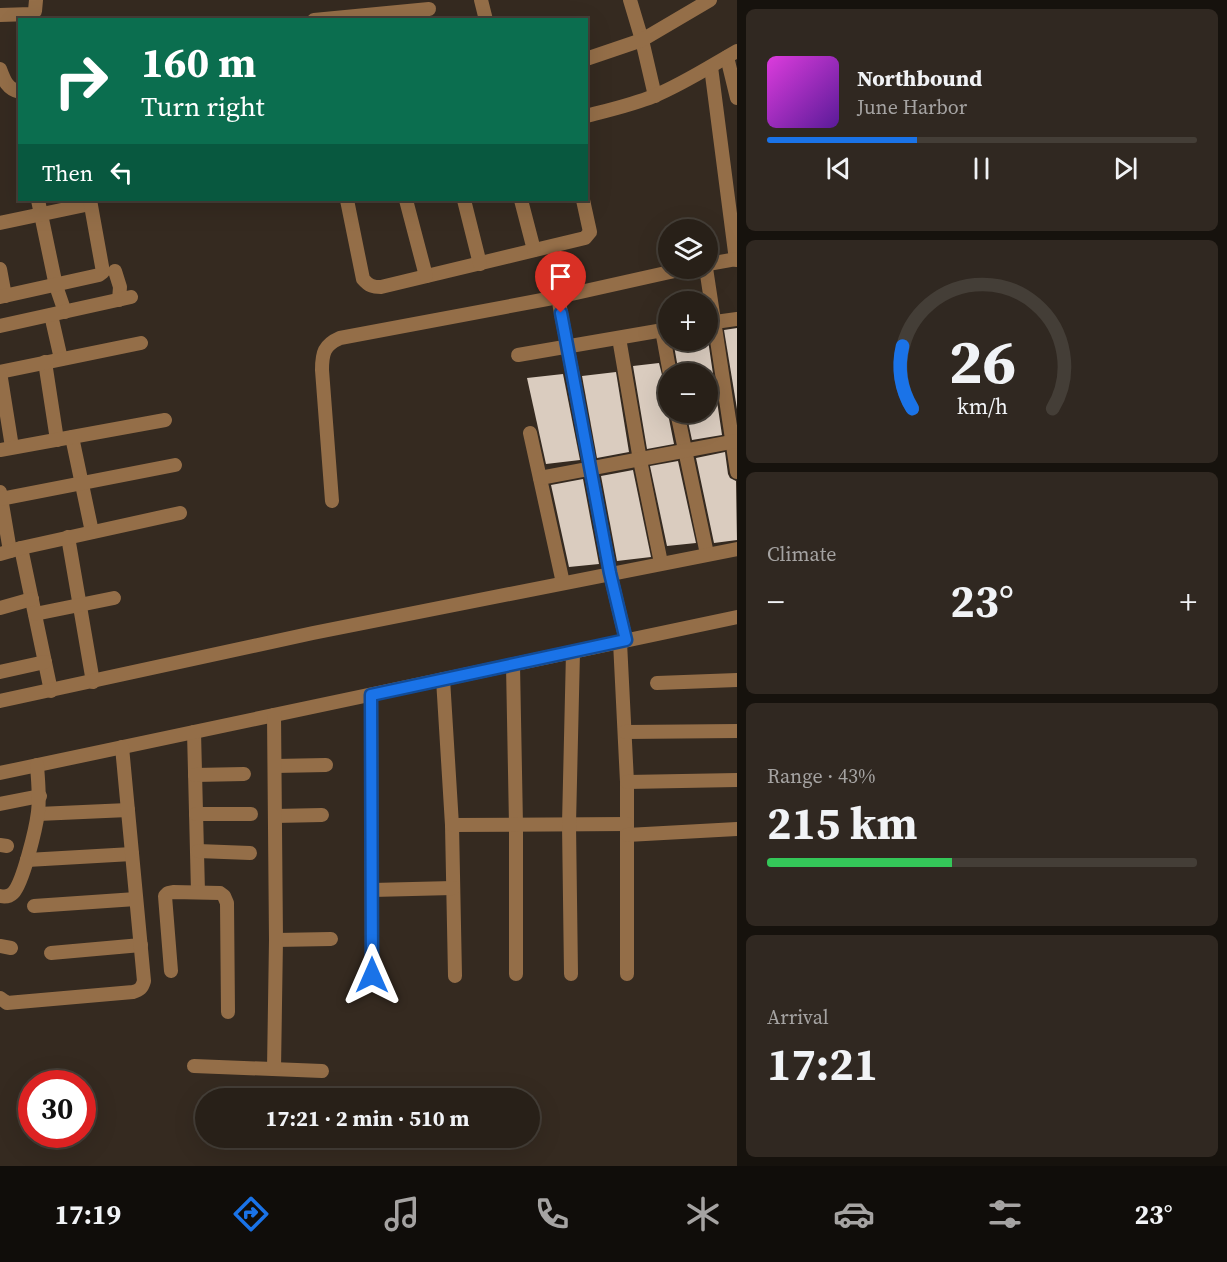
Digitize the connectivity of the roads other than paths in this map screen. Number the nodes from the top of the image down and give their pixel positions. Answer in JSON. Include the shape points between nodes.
{"nodes":[{"id":1,"x":36,"y":0,"type":"edge"},
{"id":2,"x":481,"y":0,"type":"edge"},
{"id":3,"x":630,"y":0,"type":"edge"},
{"id":4,"x":710,"y":0,"type":"edge"},
{"id":5,"x":695,"y":4,"type":"edge"},
{"id":6,"x":430,"y":9,"type":"edge"},
{"id":7,"x":0,"y":15,"type":"edge"},
{"id":8,"x":350,"y":18,"type":"edge"},
{"id":9,"x":486,"y":18,"type":"edge"},
{"id":10,"x":642,"y":40,"type":"junction"},
{"id":11,"x":732,"y":54,"type":"edge"},
{"id":12,"x":588,"y":58,"type":"edge"},
{"id":13,"x":711,"y":66,"type":"junction"},
{"id":14,"x":0,"y":69,"type":"edge"},
{"id":15,"x":18,"y":91,"type":"edge"},
{"id":16,"x":655,"y":96,"type":"junction"},
{"id":17,"x":736,"y":98,"type":"edge"},
{"id":18,"x":588,"y":116,"type":"edge"},
{"id":19,"x":38,"y":201,"type":"edge"},
{"id":20,"x":347,"y":201,"type":"edge"},
{"id":21,"x":405,"y":201,"type":"edge"},
{"id":22,"x":464,"y":201,"type":"edge"},
{"id":23,"x":521,"y":201,"type":"edge"},
{"id":24,"x":583,"y":201,"type":"edge"},
{"id":25,"x":90,"y":202,"type":"edge"},
{"id":26,"x":41,"y":214,"type":"junction"},
{"id":27,"x":0,"y":223,"type":"edge"},
{"id":28,"x":534,"y":250,"type":"junction"},
{"id":29,"x":736,"y":260,"type":"edge"},
{"id":30,"x":718,"y":263,"type":"edge"},
{"id":31,"x":480,"y":264,"type":"junction"},
{"id":32,"x":0,"y":269,"type":"edge"},
{"id":33,"x":115,"y":271,"type":"dead end"},
{"id":34,"x":658,"y":275,"type":"edge"},
{"id":35,"x":426,"y":276,"type":"junction"},
{"id":36,"x":56,"y":286,"type":"junction"},
{"id":37,"x":2,"y":296,"type":"edge"},
{"id":38,"x":558,"y":297,"type":"junction"},
{"id":39,"x":58,"y":313,"type":"junction"},
{"id":40,"x":736,"y":319,"type":"edge"},
{"id":41,"x":718,"y":322,"type":"edge"},
{"id":42,"x":0,"y":326,"type":"edge"},
{"id":43,"x":658,"y":331,"type":"edge"},
{"id":44,"x":619,"y":338,"type":"junction"},
{"id":45,"x":141,"y":343,"type":"dead end"},
{"id":46,"x":568,"y":346,"type":"junction"},
{"id":47,"x":716,"y":351,"type":"edge"},
{"id":48,"x":518,"y":355,"type":"dead end"},
{"id":49,"x":61,"y":359,"type":"junction"},
{"id":50,"x":45,"y":362,"type":"junction"},
{"id":51,"x":0,"y":372,"type":"edge"},
{"id":52,"x":165,"y":420,"type":"dead end"},
{"id":53,"x":679,"y":423,"type":"edge"},
{"id":54,"x":530,"y":433,"type":"dead end"},
{"id":55,"x":72,"y":437,"type":"junction"},
{"id":56,"x":57,"y":440,"type":"junction"},
{"id":57,"x":734,"y":442,"type":"edge"},
{"id":58,"x":6,"y":448,"type":"edge"},
{"id":59,"x":684,"y":451,"type":"junction"},
{"id":60,"x":640,"y":460,"type":"junction"},
{"id":61,"x":175,"y":465,"type":"dead end"},
{"id":62,"x":591,"y":469,"type":"junction"},
{"id":63,"x":736,"y":472,"type":"edge"},
{"id":64,"x":540,"y":478,"type":"junction"},
{"id":65,"x":82,"y":483,"type":"junction"},
{"id":66,"x":1,"y":496,"type":"edge"},
{"id":67,"x":332,"y":501,"type":"dead end"},
{"id":68,"x":180,"y":513,"type":"dead end"},
{"id":69,"x":92,"y":532,"type":"junction"},
{"id":70,"x":68,"y":537,"type":"junction"},
{"id":71,"x":736,"y":549,"type":"edge"},
{"id":72,"x":10,"y":551,"type":"edge"},
{"id":73,"x":706,"y":554,"type":"junction"},
{"id":74,"x":661,"y":563,"type":"junction"},
{"id":75,"x":610,"y":573,"type":"junction"},
{"id":76,"x":563,"y":583,"type":"junction"},
{"id":77,"x":114,"y":598,"type":"dead end"},
{"id":78,"x":32,"y":599,"type":"junction"},
{"id":79,"x":79,"y":605,"type":"junction"},
{"id":80,"x":0,"y":608,"type":"edge"},
{"id":81,"x":34,"y":614,"type":"junction"},
{"id":82,"x":736,"y":617,"type":"edge"},
{"id":83,"x":623,"y":641,"type":"junction"},
{"id":84,"x":573,"y":652,"type":"junction"},
{"id":85,"x":45,"y":662,"type":"junction"},
{"id":86,"x":513,"y":665,"type":"junction"},
{"id":87,"x":0,"y":672,"type":"edge"},
{"id":88,"x":443,"y":679,"type":"junction"},
{"id":89,"x":736,"y":680,"type":"edge"},
{"id":90,"x":93,"y":682,"type":"junction"},
{"id":91,"x":657,"y":683,"type":"dead end"},
{"id":92,"x":51,"y":691,"type":"junction"},
{"id":93,"x":371,"y":695,"type":"junction"},
{"id":94,"x":0,"y":701,"type":"edge"},
{"id":95,"x":274,"y":715,"type":"junction"},
{"id":96,"x":736,"y":731,"type":"edge"},
{"id":97,"x":194,"y":732,"type":"junction"},
{"id":98,"x":625,"y":732,"type":"junction"},
{"id":99,"x":122,"y":747,"type":"junction"},
{"id":100,"x":37,"y":765,"type":"junction"},
{"id":101,"x":326,"y":765,"type":"dead end"},
{"id":102,"x":275,"y":766,"type":"junction"},
{"id":103,"x":0,"y":773,"type":"edge"},
{"id":104,"x":244,"y":774,"type":"dead end"},
{"id":105,"x":195,"y":775,"type":"junction"},
{"id":106,"x":736,"y":780,"type":"edge"},
{"id":107,"x":627,"y":782,"type":"junction"},
{"id":108,"x":40,"y":796,"type":"junction"},
{"id":109,"x":0,"y":804,"type":"edge"},
{"id":110,"x":128,"y":810,"type":"junction"},
{"id":111,"x":38,"y":814,"type":"junction"},
{"id":112,"x":196,"y":814,"type":"junction"},
{"id":113,"x":251,"y":814,"type":"dead end"},
{"id":114,"x":322,"y":815,"type":"dead end"},
{"id":115,"x":275,"y":816,"type":"junction"},
{"id":116,"x":569,"y":824,"type":"junction"},
{"id":117,"x":452,"y":825,"type":"junction"},
{"id":118,"x":516,"y":825,"type":"junction"},
{"id":119,"x":736,"y":829,"type":"edge"},
{"id":120,"x":627,"y":830,"type":"junction"},
{"id":121,"x":198,"y":851,"type":"junction"},
{"id":122,"x":250,"y":853,"type":"dead end"},
{"id":123,"x":132,"y":854,"type":"junction"},
{"id":124,"x":27,"y":860,"type":"junction"},
{"id":125,"x":453,"y":888,"type":"junction"},
{"id":126,"x":372,"y":890,"type":"junction"},
{"id":127,"x":198,"y":892,"type":"junction"},
{"id":128,"x":0,"y":896,"type":"edge"},
{"id":129,"x":136,"y":899,"type":"junction"},
{"id":130,"x":34,"y":906,"type":"dead end"},
{"id":131,"x":331,"y":939,"type":"dead end"},
{"id":132,"x":276,"y":940,"type":"junction"},
{"id":133,"x":141,"y":945,"type":"junction"},
{"id":134,"x":51,"y":953,"type":"dead end"},
{"id":135,"x":171,"y":971,"type":"dead end"},
{"id":136,"x":516,"y":974,"type":"dead end"},
{"id":137,"x":571,"y":974,"type":"dead end"},
{"id":138,"x":627,"y":974,"type":"dead end"},
{"id":139,"x":372,"y":975,"type":"dead end"},
{"id":140,"x":455,"y":976,"type":"dead end"},
{"id":141,"x":0,"y":998,"type":"edge"},
{"id":142,"x":228,"y":1012,"type":"dead end"},
{"id":143,"x":194,"y":1066,"type":"dead end"},
{"id":144,"x":274,"y":1069,"type":"junction"},
{"id":145,"x":322,"y":1071,"type":"dead end"}],
"edges":[{"from":1,"to":7,"type":"street","via":[[31,14]]},
{"from":2,"to":9,"type":"street"},
{"from":3,"to":10,"type":"street"},
{"from":4,"to":5,"type":"street"},
{"from":5,"to":10,"type":"street"},
{"from":6,"to":8,"type":"street"},
{"from":10,"to":12,"type":"street"},
{"from":10,"to":16,"type":"street"},
{"from":11,"to":13,"type":"street"},
{"from":11,"to":17,"type":"street"},
{"from":13,"to":16,"type":"street"},
{"from":13,"to":29,"type":"street"},
{"from":14,"to":15,"type":"street","via":[[5,82]]},
{"from":16,"to":18,"type":"street"},
{"from":19,"to":26,"type":"street"},
{"from":20,"to":35,"type":"street","via":[[367,285],[381,287]]},
{"from":21,"to":35,"type":"street"},
{"from":22,"to":31,"type":"street"},
{"from":23,"to":28,"type":"street"},
{"from":24,"to":28,"type":"street","via":[[590,232],[585,238]]},
{"from":25,"to":26,"type":"street"},
{"from":25,"to":36,"type":"street","via":[[103,272]]},
{"from":26,"to":27,"type":"street"},
{"from":26,"to":36,"type":"street"},
{"from":28,"to":31,"type":"street"},
{"from":29,"to":30,"type":"street"},
{"from":31,"to":35,"type":"street"},
{"from":32,"to":37,"type":"street"},
{"from":33,"to":39,"type":"street","via":[[125,299]]},
{"from":34,"to":38,"type":"street"},
{"from":36,"to":37,"type":"street"},
{"from":36,"to":39,"type":"street"},
{"from":38,"to":46,"type":"street"},
{"from":38,"to":67,"type":"street","via":[[328,343],[322,353],[322,370]]},
{"from":39,"to":42,"type":"street"},
{"from":39,"to":49,"type":"street"},
{"from":40,"to":41,"type":"street"},
{"from":43,"to":44,"type":"street"},
{"from":44,"to":46,"type":"street"},
{"from":44,"to":60,"type":"street"},
{"from":45,"to":49,"type":"street"},
{"from":46,"to":48,"type":"street"},
{"from":46,"to":62,"type":"street"},
{"from":47,"to":57,"type":"street"},
{"from":49,"to":50,"type":"street"},
{"from":50,"to":51,"type":"street"},
{"from":50,"to":56,"type":"street"},
{"from":51,"to":58,"type":"street"},
{"from":52,"to":55,"type":"street"},
{"from":53,"to":59,"type":"street"},
{"from":54,"to":64,"type":"street"},
{"from":55,"to":56,"type":"street"},
{"from":55,"to":65,"type":"street"},
{"from":56,"to":58,"type":"street"},
{"from":57,"to":59,"type":"street"},
{"from":57,"to":63,"type":"street"},
{"from":59,"to":60,"type":"street"},
{"from":59,"to":73,"type":"street"},
{"from":60,"to":62,"type":"street"},
{"from":60,"to":74,"type":"street"},
{"from":61,"to":65,"type":"street"},
{"from":62,"to":64,"type":"street"},
{"from":62,"to":75,"type":"street"},
{"from":64,"to":76,"type":"street"},
{"from":65,"to":66,"type":"street"},
{"from":65,"to":69,"type":"street"},
{"from":66,"to":72,"type":"street"},
{"from":68,"to":69,"type":"street"},
{"from":69,"to":70,"type":"street"},
{"from":70,"to":72,"type":"street"},
{"from":70,"to":79,"type":"street"},
{"from":71,"to":73,"type":"street"},
{"from":72,"to":78,"type":"street"},
{"from":73,"to":74,"type":"street"},
{"from":74,"to":75,"type":"street"},
{"from":75,"to":76,"type":"street"},
{"from":75,"to":83,"type":"street"},
{"from":76,"to":90,"type":"street"},
{"from":77,"to":79,"type":"street"},
{"from":78,"to":80,"type":"street"},
{"from":78,"to":81,"type":"street"},
{"from":79,"to":81,"type":"street"},
{"from":79,"to":90,"type":"street"},
{"from":81,"to":85,"type":"street"},
{"from":82,"to":83,"type":"street"},
{"from":83,"to":84,"type":"street"},
{"from":83,"to":98,"type":"street"},
{"from":84,"to":86,"type":"street"},
{"from":84,"to":116,"type":"street"},
{"from":85,"to":87,"type":"street"},
{"from":85,"to":92,"type":"street"},
{"from":86,"to":88,"type":"street"},
{"from":86,"to":118,"type":"street"},
{"from":88,"to":93,"type":"street"},
{"from":88,"to":117,"type":"street"},
{"from":89,"to":91,"type":"street"},
{"from":90,"to":92,"type":"street"},
{"from":92,"to":94,"type":"street"},
{"from":93,"to":95,"type":"street"},
{"from":93,"to":126,"type":"street"},
{"from":95,"to":97,"type":"street"},
{"from":95,"to":102,"type":"street"},
{"from":96,"to":98,"type":"street"},
{"from":97,"to":99,"type":"street"},
{"from":97,"to":105,"type":"street"},
{"from":98,"to":107,"type":"street"},
{"from":99,"to":100,"type":"street"},
{"from":99,"to":110,"type":"street"},
{"from":100,"to":103,"type":"street"},
{"from":100,"to":108,"type":"street"},
{"from":101,"to":102,"type":"street"},
{"from":102,"to":115,"type":"street"},
{"from":104,"to":105,"type":"street"},
{"from":105,"to":112,"type":"street"},
{"from":106,"to":107,"type":"street"},
{"from":107,"to":120,"type":"street"},
{"from":108,"to":109,"type":"street"},
{"from":108,"to":111,"type":"street"},
{"from":110,"to":111,"type":"street"},
{"from":110,"to":123,"type":"street"},
{"from":111,"to":124,"type":"street"},
{"from":112,"to":113,"type":"street"},
{"from":112,"to":121,"type":"street"},
{"from":114,"to":115,"type":"street"},
{"from":115,"to":132,"type":"street"},
{"from":116,"to":118,"type":"street"},
{"from":116,"to":120,"type":"street"},
{"from":116,"to":137,"type":"street"},
{"from":117,"to":118,"type":"street"},
{"from":117,"to":125,"type":"street"},
{"from":118,"to":136,"type":"street"},
{"from":119,"to":120,"type":"street"},
{"from":120,"to":138,"type":"street"},
{"from":121,"to":122,"type":"street"},
{"from":121,"to":127,"type":"street"},
{"from":123,"to":124,"type":"street"},
{"from":123,"to":129,"type":"street"},
{"from":124,"to":128,"type":"street","via":[[16,889],[11,895]]},
{"from":125,"to":126,"type":"street"},
{"from":125,"to":140,"type":"street"},
{"from":126,"to":139,"type":"street"},
{"from":127,"to":135,"type":"street","via":[[173,892],[165,896]]},
{"from":127,"to":142,"type":"street","via":[[220,893],[226,903]]},
{"from":129,"to":130,"type":"street"},
{"from":129,"to":133,"type":"street"},
{"from":131,"to":132,"type":"street"},
{"from":132,"to":144,"type":"street"},
{"from":133,"to":134,"type":"street"},
{"from":133,"to":141,"type":"street","via":[[144,981],[139,991],[7,1003]]},
{"from":143,"to":144,"type":"street"},
{"from":144,"to":145,"type":"street"}]}
